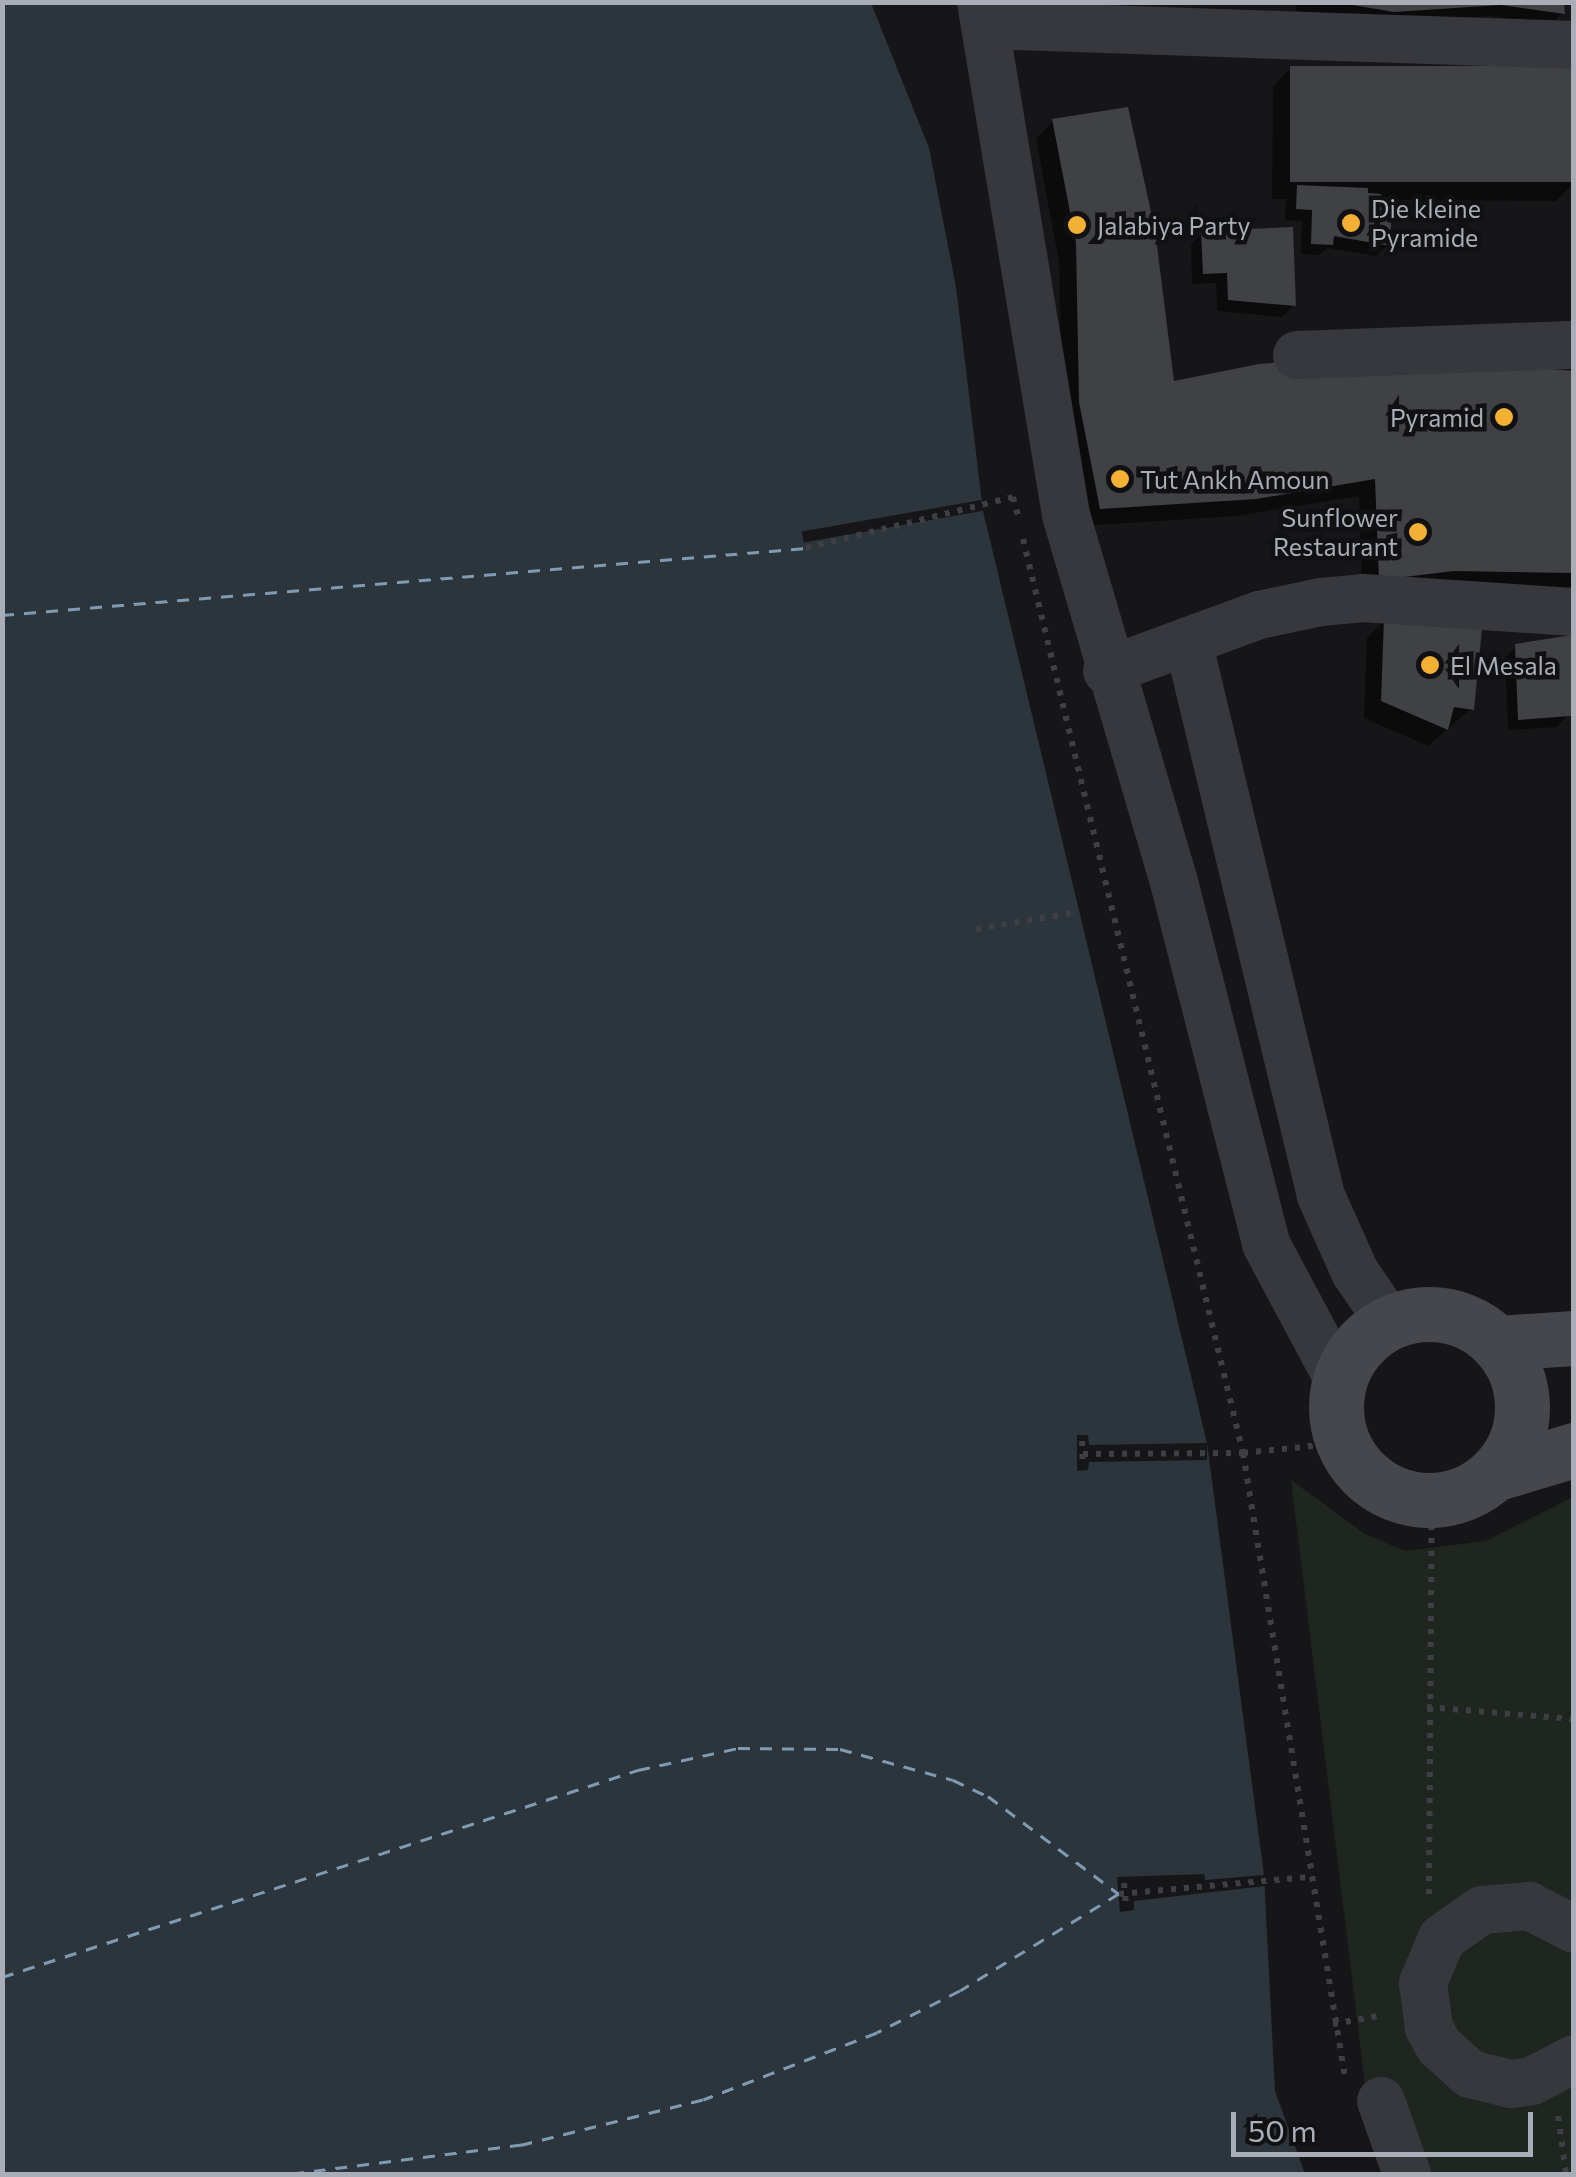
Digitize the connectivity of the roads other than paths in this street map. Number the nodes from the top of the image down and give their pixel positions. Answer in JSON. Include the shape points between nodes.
{"nodes":[{"id":1,"x":983,"y":14,"type":"edge"},
{"id":2,"x":1574,"y":45,"type":"edge"},
{"id":3,"x":1574,"y":345,"type":"edge"},
{"id":4,"x":1297,"y":355,"type":"dead end"},
{"id":5,"x":1574,"y":612,"type":"edge"},
{"id":6,"x":1188,"y":641,"type":"junction"},
{"id":7,"x":1107,"y":671,"type":"junction"},
{"id":8,"x":1242,"y":866,"type":"junction"},
{"id":9,"x":1174,"y":882,"type":"junction"},
{"id":10,"x":1389,"y":1322,"type":"junction"},
{"id":11,"x":1574,"y":1338,"type":"edge"},
{"id":12,"x":1498,"y":1343,"type":"junction"},
{"id":13,"x":1338,"y":1381,"type":"junction"},
{"id":14,"x":1574,"y":1450,"type":"edge"},
{"id":15,"x":1494,"y":1474,"type":"junction"},
{"id":16,"x":1573,"y":1928,"type":"edge"},
{"id":17,"x":1566,"y":2069,"type":"edge"},
{"id":18,"x":1365,"y":2099,"type":"road end"},
{"id":19,"x":1407,"y":2174,"type":"edge"}],
"edges":[{"from":1,"to":2,"type":"street"},
{"from":1,"to":7,"type":"street","via":[[1066,515]]},
{"from":3,"to":4,"type":"street"},
{"from":5,"to":6,"type":"street","via":[[1363,598],[1288,606]]},
{"from":6,"to":7,"type":"street"},
{"from":6,"to":8,"type":"street"},
{"from":7,"to":9,"type":"street"},
{"from":8,"to":9,"type":"street"},
{"from":8,"to":10,"type":"street","via":[[1321,1196],[1355,1272]]},
{"from":9,"to":13,"type":"street","via":[[1266,1244]]},
{"from":10,"to":12,"type":"street","via":[[1447,1315]]},
{"from":10,"to":13,"type":"street","via":[[1366,1337]]},
{"from":11,"to":12,"type":"street"},
{"from":12,"to":15,"type":"street","via":[[1520,1385],[1523,1409],[1519,1433]]},
{"from":13,"to":15,"type":"street","via":[[1342,1442],[1353,1463],[1388,1492],[1454,1498]]},
{"from":14,"to":15,"type":"street"},
{"from":16,"to":17,"type":"street","via":[[1530,1906],[1505,1905],[1460,1921],[1430,1959],[1423,2007],[1439,2046],[1470,2074],[1511,2084]]},
{"from":18,"to":19,"type":"street"}]}
